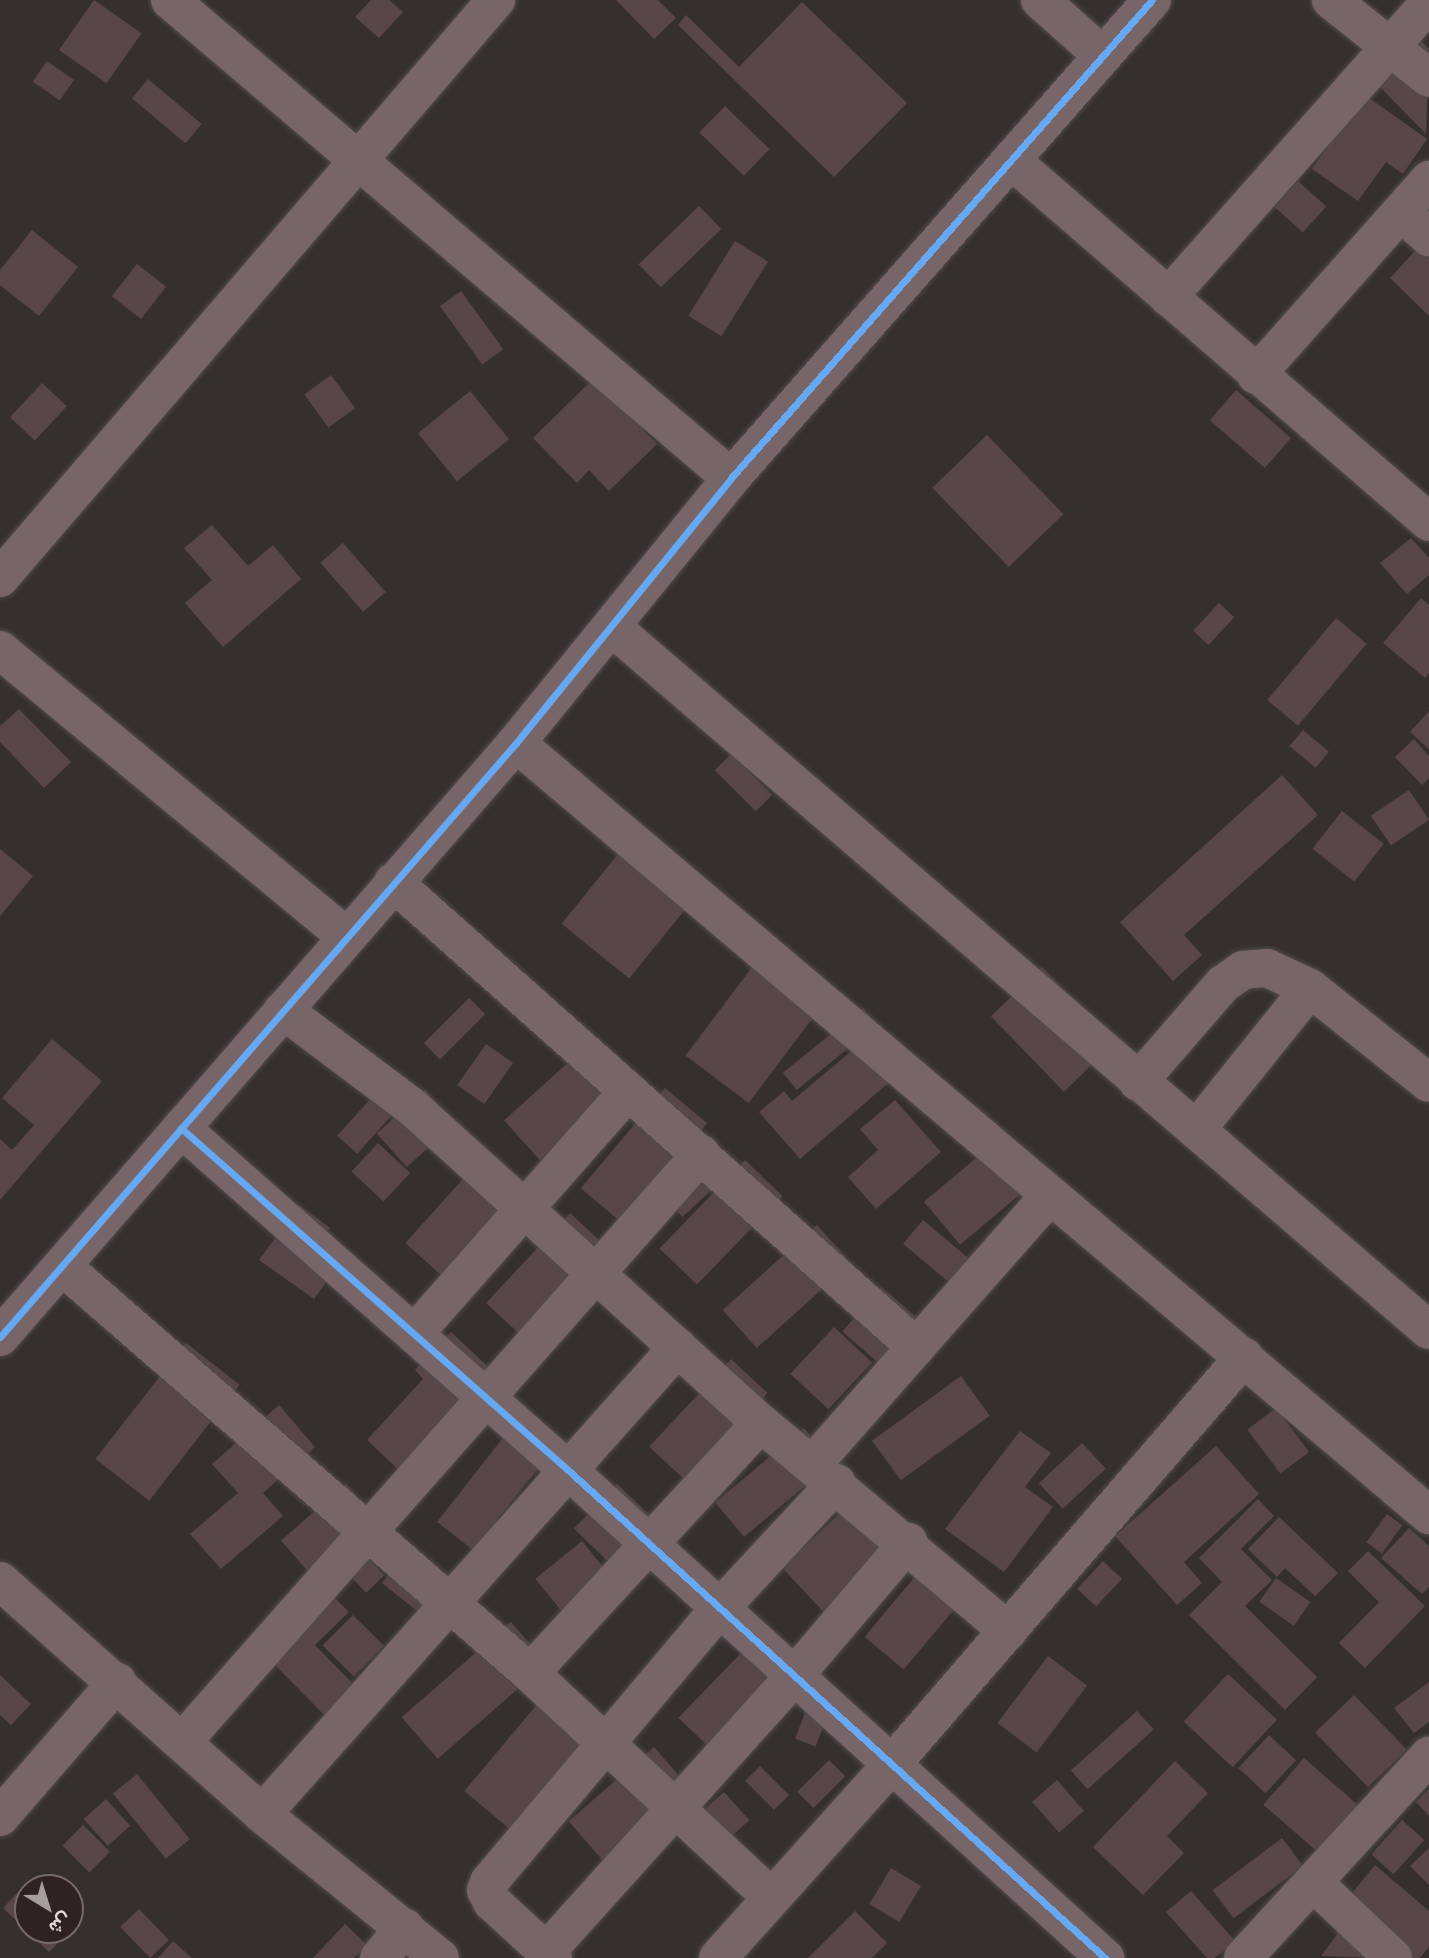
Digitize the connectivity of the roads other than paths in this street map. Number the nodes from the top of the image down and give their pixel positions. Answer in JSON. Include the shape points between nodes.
{"nodes":[{"id":1,"x":170,"y":0,"type":"edge"},
{"id":2,"x":496,"y":0,"type":"edge"},
{"id":3,"x":1040,"y":0,"type":"edge"},
{"id":4,"x":1152,"y":0,"type":"edge"},
{"id":5,"x":1331,"y":0,"type":"edge"},
{"id":6,"x":1429,"y":3,"type":"edge"},
{"id":7,"x":1392,"y":45,"type":"junction"},
{"id":8,"x":1102,"y":55,"type":"junction"},
{"id":9,"x":1429,"y":78,"type":"edge"},
{"id":10,"x":1011,"y":160,"type":"junction"},
{"id":11,"x":356,"y":162,"type":"junction"},
{"id":12,"x":1429,"y":180,"type":"edge"},
{"id":13,"x":1401,"y":212,"type":"junction"},
{"id":14,"x":1429,"y":237,"type":"edge"},
{"id":15,"x":1168,"y":298,"type":"junction"},
{"id":16,"x":1256,"y":375,"type":"junction"},
{"id":17,"x":731,"y":478,"type":"junction"},
{"id":18,"x":1429,"y":522,"type":"edge"},
{"id":19,"x":0,"y":578,"type":"edge"},
{"id":20,"x":613,"y":628,"type":"junction"},
{"id":21,"x":0,"y":650,"type":"edge"},
{"id":22,"x":516,"y":743,"type":"junction"},
{"id":23,"x":393,"y":882,"type":"junction"},
{"id":24,"x":346,"y":936,"type":"junction"},
{"id":25,"x":1310,"y":988,"type":"junction"},
{"id":26,"x":283,"y":1010,"type":"junction"},
{"id":27,"x":1138,"y":1082,"type":"junction"},
{"id":28,"x":1429,"y":1083,"type":"edge"},
{"id":29,"x":628,"y":1091,"type":"junction"},
{"id":30,"x":181,"y":1128,"type":"junction"},
{"id":31,"x":1196,"y":1130,"type":"junction"},
{"id":32,"x":701,"y":1154,"type":"junction"},
{"id":33,"x":1048,"y":1197,"type":"junction"},
{"id":34,"x":525,"y":1209,"type":"junction"},
{"id":35,"x":62,"y":1266,"type":"junction"},
{"id":36,"x":596,"y":1273,"type":"junction"},
{"id":37,"x":1429,"y":1330,"type":"edge"},
{"id":38,"x":414,"y":1334,"type":"junction"},
{"id":39,"x":0,"y":1337,"type":"edge"},
{"id":40,"x":678,"y":1347,"type":"junction"},
{"id":41,"x":916,"y":1347,"type":"junction"},
{"id":42,"x":1244,"y":1357,"type":"junction"},
{"id":43,"x":485,"y":1398,"type":"junction"},
{"id":44,"x":761,"y":1423,"type":"junction"},
{"id":45,"x":568,"y":1470,"type":"junction"},
{"id":46,"x":824,"y":1474,"type":"junction"},
{"id":47,"x":1429,"y":1515,"type":"edge"},
{"id":48,"x":367,"y":1532,"type":"junction"},
{"id":49,"x":908,"y":1542,"type":"junction"},
{"id":50,"x":650,"y":1544,"type":"junction"},
{"id":51,"x":0,"y":1581,"type":"edge"},
{"id":52,"x":450,"y":1603,"type":"junction"},
{"id":53,"x":720,"y":1608,"type":"junction"},
{"id":54,"x":1008,"y":1631,"type":"junction"},
{"id":55,"x":530,"y":1673,"type":"junction"},
{"id":56,"x":795,"y":1675,"type":"junction"},
{"id":57,"x":117,"y":1682,"type":"junction"},
{"id":58,"x":183,"y":1741,"type":"junction"},
{"id":59,"x":604,"y":1742,"type":"junction"},
{"id":60,"x":1429,"y":1756,"type":"edge"},
{"id":61,"x":893,"y":1763,"type":"junction"},
{"id":62,"x":674,"y":1807,"type":"junction"},
{"id":63,"x":262,"y":1814,"type":"junction"},
{"id":64,"x":0,"y":1817,"type":"edge"},
{"id":65,"x":1314,"y":1883,"type":"junction"},
{"id":66,"x":772,"y":1898,"type":"junction"},
{"id":67,"x":405,"y":1927,"type":"junction"},
{"id":68,"x":549,"y":1955,"type":"edge"},
{"id":69,"x":379,"y":1958,"type":"edge"},
{"id":70,"x":440,"y":1958,"type":"edge"},
{"id":71,"x":718,"y":1958,"type":"edge"},
{"id":72,"x":1104,"y":1958,"type":"edge"},
{"id":73,"x":1243,"y":1958,"type":"edge"},
{"id":74,"x":1393,"y":1958,"type":"edge"}],
"edges":[{"from":1,"to":11,"type":"street"},
{"from":2,"to":11,"type":"street"},
{"from":3,"to":8,"type":"street"},
{"from":4,"to":8,"type":"street"},
{"from":5,"to":7,"type":"street"},
{"from":6,"to":7,"type":"street"},
{"from":7,"to":9,"type":"street"},
{"from":7,"to":15,"type":"street"},
{"from":8,"to":10,"type":"street"},
{"from":10,"to":15,"type":"street"},
{"from":10,"to":17,"type":"street"},
{"from":11,"to":17,"type":"street"},
{"from":11,"to":19,"type":"street"},
{"from":12,"to":13,"type":"street"},
{"from":13,"to":14,"type":"street"},
{"from":13,"to":16,"type":"street"},
{"from":15,"to":16,"type":"street"},
{"from":16,"to":18,"type":"street"},
{"from":17,"to":20,"type":"street"},
{"from":20,"to":22,"type":"street"},
{"from":20,"to":27,"type":"street"},
{"from":21,"to":24,"type":"street"},
{"from":22,"to":23,"type":"street"},
{"from":22,"to":33,"type":"street"},
{"from":23,"to":24,"type":"street"},
{"from":23,"to":29,"type":"street"},
{"from":24,"to":26,"type":"street"},
{"from":25,"to":27,"type":"street","via":[[1267,968],[1243,970],[1223,984]]},
{"from":25,"to":28,"type":"street"},
{"from":25,"to":31,"type":"street"},
{"from":26,"to":30,"type":"street"},
{"from":26,"to":34,"type":"street","via":[[411,1106]]},
{"from":27,"to":31,"type":"street"},
{"from":29,"to":32,"type":"street"},
{"from":29,"to":34,"type":"street"},
{"from":30,"to":35,"type":"street"},
{"from":30,"to":38,"type":"street"},
{"from":31,"to":37,"type":"street"},
{"from":32,"to":36,"type":"street"},
{"from":32,"to":41,"type":"street"},
{"from":33,"to":41,"type":"street"},
{"from":33,"to":42,"type":"street"},
{"from":34,"to":36,"type":"street"},
{"from":34,"to":38,"type":"street"},
{"from":35,"to":39,"type":"street"},
{"from":35,"to":48,"type":"street"},
{"from":36,"to":40,"type":"street"},
{"from":36,"to":43,"type":"street"},
{"from":38,"to":43,"type":"street"},
{"from":40,"to":44,"type":"street"},
{"from":40,"to":45,"type":"street"},
{"from":41,"to":46,"type":"street"},
{"from":42,"to":47,"type":"street"},
{"from":42,"to":54,"type":"street"},
{"from":43,"to":45,"type":"street"},
{"from":43,"to":48,"type":"street"},
{"from":44,"to":46,"type":"street"},
{"from":44,"to":50,"type":"street"},
{"from":45,"to":50,"type":"street"},
{"from":45,"to":52,"type":"street"},
{"from":46,"to":49,"type":"street"},
{"from":46,"to":53,"type":"street"},
{"from":48,"to":52,"type":"street"},
{"from":48,"to":58,"type":"street"},
{"from":49,"to":54,"type":"street"},
{"from":49,"to":56,"type":"street"},
{"from":50,"to":53,"type":"street"},
{"from":50,"to":55,"type":"street"},
{"from":51,"to":57,"type":"street"},
{"from":52,"to":55,"type":"street"},
{"from":52,"to":63,"type":"street"},
{"from":53,"to":56,"type":"street"},
{"from":53,"to":59,"type":"street"},
{"from":54,"to":61,"type":"street"},
{"from":55,"to":59,"type":"street"},
{"from":56,"to":61,"type":"street"},
{"from":56,"to":62,"type":"street"},
{"from":57,"to":58,"type":"street"},
{"from":57,"to":64,"type":"street"},
{"from":58,"to":63,"type":"street"},
{"from":59,"to":62,"type":"street"},
{"from":59,"to":68,"type":"street","via":[[486,1890],[492,1902]]},
{"from":60,"to":65,"type":"street"},
{"from":61,"to":66,"type":"street"},
{"from":61,"to":72,"type":"street"},
{"from":62,"to":66,"type":"street"},
{"from":62,"to":68,"type":"street"},
{"from":63,"to":67,"type":"street"},
{"from":65,"to":73,"type":"street"},
{"from":65,"to":74,"type":"street"},
{"from":66,"to":71,"type":"street"},
{"from":67,"to":69,"type":"street"},
{"from":67,"to":70,"type":"street"}]}
